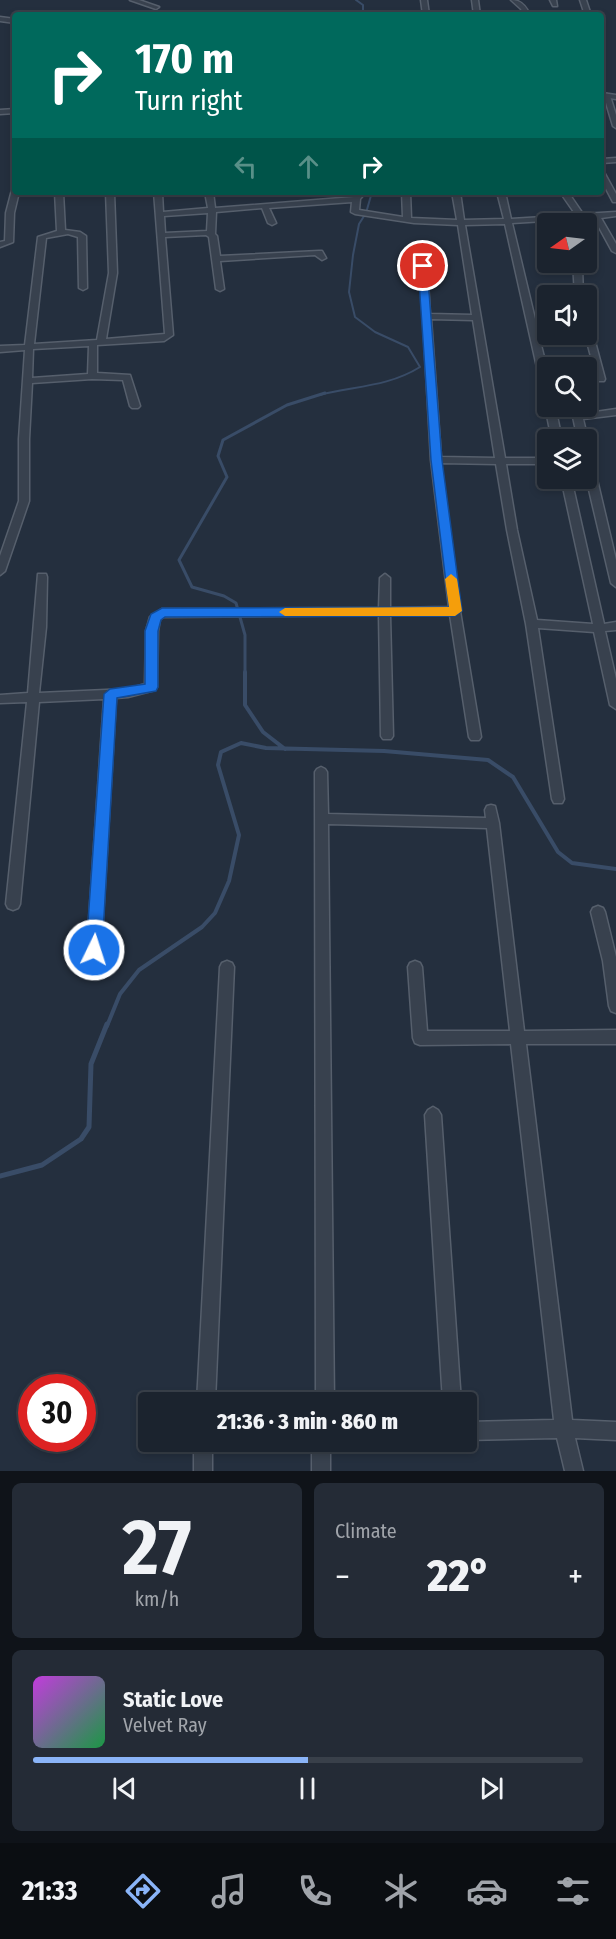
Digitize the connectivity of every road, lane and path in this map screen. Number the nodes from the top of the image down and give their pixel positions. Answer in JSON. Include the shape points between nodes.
{"nodes":[{"id":1,"x":134,"y":0,"type":"edge"},
{"id":2,"x":514,"y":0,"type":"edge"},
{"id":3,"x":157,"y":2,"type":"edge"},
{"id":4,"x":526,"y":12,"type":"edge"},
{"id":5,"x":608,"y":96,"type":"edge"},
{"id":6,"x":616,"y":126,"type":"edge"},
{"id":7,"x":604,"y":179,"type":"edge"},
{"id":8,"x":14,"y":195,"type":"edge"},
{"id":9,"x":59,"y":195,"type":"edge"},
{"id":10,"x":110,"y":195,"type":"edge"},
{"id":11,"x":158,"y":195,"type":"edge"},
{"id":12,"x":210,"y":195,"type":"edge"},
{"id":13,"x":359,"y":195,"type":"edge"},
{"id":14,"x":406,"y":195,"type":"edge"},
{"id":15,"x":456,"y":195,"type":"edge"},
{"id":16,"x":502,"y":195,"type":"edge"},
{"id":17,"x":566,"y":195,"type":"edge"},
{"id":18,"x":616,"y":200,"type":"edge"},
{"id":19,"x":265,"y":206,"type":"junction"},
{"id":20,"x":212,"y":210,"type":"junction"},
{"id":21,"x":578,"y":213,"type":"edge"},
{"id":22,"x":160,"y":214,"type":"junction"},
{"id":23,"x":616,"y":214,"type":"edge"},
{"id":24,"x":597,"y":216,"type":"edge"},
{"id":25,"x":597,"y":218,"type":"edge"},
{"id":26,"x":406,"y":219,"type":"junction"},
{"id":27,"x":508,"y":220,"type":"junction"},
{"id":28,"x":460,"y":221,"type":"junction"},
{"id":29,"x":537,"y":221,"type":"edge"},
{"id":30,"x":272,"y":223,"type":"dead end"},
{"id":31,"x":60,"y":232,"type":"junction"},
{"id":32,"x":211,"y":234,"type":"junction"},
{"id":33,"x":161,"y":235,"type":"junction"},
{"id":34,"x":0,"y":245,"type":"edge"},
{"id":35,"x":616,"y":251,"type":"edge"},
{"id":36,"x":322,"y":258,"type":"dead end"},
{"id":37,"x":216,"y":259,"type":"junction"},
{"id":38,"x":423,"y":266,"type":"dead end"},
{"id":39,"x":83,"y":288,"type":"dead end"},
{"id":40,"x":220,"y":289,"type":"dead end"},
{"id":41,"x":426,"y":316,"type":"junction"},
{"id":42,"x":477,"y":318,"type":"junction"},
{"id":43,"x":530,"y":322,"type":"junction"},
{"id":44,"x":537,"y":322,"type":"edge"},
{"id":45,"x":97,"y":342,"type":"junction"},
{"id":46,"x":592,"y":345,"type":"edge"},
{"id":47,"x":29,"y":347,"type":"junction"},
{"id":48,"x":0,"y":349,"type":"edge"},
{"id":49,"x":539,"y":357,"type":"edge"},
{"id":50,"x":92,"y":376,"type":"junction"},
{"id":51,"x":601,"y":379,"type":"dead end"},
{"id":52,"x":27,"y":381,"type":"junction"},
{"id":53,"x":135,"y":406,"type":"dead end"},
{"id":54,"x":616,"y":412,"type":"edge"},
{"id":55,"x":581,"y":429,"type":"edge"},
{"id":56,"x":436,"y":460,"type":"junction"},
{"id":57,"x":500,"y":461,"type":"junction"},
{"id":58,"x":537,"y":461,"type":"edge"},
{"id":59,"x":568,"y":489,"type":"edge"},
{"id":60,"x":594,"y":489,"type":"edge"},
{"id":61,"x":0,"y":571,"type":"edge"},
{"id":62,"x":42,"y":577,"type":"dead end"},
{"id":63,"x":385,"y":578,"type":"dead end"},
{"id":64,"x":616,"y":582,"type":"edge"},
{"id":65,"x":455,"y":611,"type":"junction"},
{"id":66,"x":384,"y":612,"type":"junction"},
{"id":67,"x":532,"y":624,"type":"junction"},
{"id":68,"x":616,"y":626,"type":"edge"},
{"id":69,"x":600,"y":628,"type":"junction"},
{"id":70,"x":110,"y":694,"type":"junction"},
{"id":71,"x":31,"y":698,"type":"junction"},
{"id":72,"x":0,"y":699,"type":"edge"},
{"id":73,"x":616,"y":705,"type":"edge"},
{"id":74,"x":387,"y":736,"type":"dead end"},
{"id":75,"x":475,"y":737,"type":"dead end"},
{"id":76,"x":321,"y":772,"type":"dead end"},
{"id":77,"x":558,"y":799,"type":"dead end"},
{"id":78,"x":322,"y":819,"type":"junction"},
{"id":79,"x":13,"y":904,"type":"dead end"},
{"id":80,"x":598,"y":912,"type":"dead end"},
{"id":81,"x":94,"y":950,"type":"dead end"},
{"id":82,"x":227,"y":967,"type":"dead end"},
{"id":83,"x":415,"y":967,"type":"dead end"},
{"id":84,"x":616,"y":1006,"type":"edge"},
{"id":85,"x":616,"y":1036,"type":"edge"},
{"id":86,"x":518,"y":1037,"type":"junction"},
{"id":87,"x":433,"y":1114,"type":"dead end"},
{"id":88,"x":206,"y":1392,"type":"edge"},
{"id":89,"x":325,"y":1392,"type":"edge"},
{"id":90,"x":451,"y":1392,"type":"edge"},
{"id":91,"x":564,"y":1429,"type":"junction"},
{"id":92,"x":477,"y":1431,"type":"edge"},
{"id":93,"x":616,"y":1431,"type":"edge"},
{"id":94,"x":203,"y":1452,"type":"edge"},
{"id":95,"x":321,"y":1452,"type":"edge"},
{"id":96,"x":203,"y":1471,"type":"edge"},
{"id":97,"x":321,"y":1471,"type":"edge"},
{"id":98,"x":574,"y":1471,"type":"edge"}],
"edges":[{"from":1,"to":3,"type":"street"},
{"from":2,"to":4,"type":"street"},
{"from":5,"to":6,"type":"street"},
{"from":7,"to":18,"type":"street"},
{"from":8,"to":34,"type":"street","via":[[9,242]]},
{"from":9,"to":31,"type":"street"},
{"from":10,"to":45,"type":"street","via":[[112,273]]},
{"from":11,"to":22,"type":"street"},
{"from":12,"to":20,"type":"street"},
{"from":13,"to":19,"type":"street"},
{"from":13,"to":26,"type":"street","via":[[355,212]]},
{"from":14,"to":26,"type":"street"},
{"from":15,"to":28,"type":"street"},
{"from":16,"to":27,"type":"street"},
{"from":17,"to":21,"type":"street"},
{"from":19,"to":20,"type":"street"},
{"from":19,"to":30,"type":"street"},
{"from":20,"to":22,"type":"street"},
{"from":20,"to":32,"type":"street"},
{"from":22,"to":33,"type":"street"},
{"from":23,"to":24,"type":"street"},
{"from":25,"to":35,"type":"street"},
{"from":26,"to":28,"type":"street"},
{"from":27,"to":28,"type":"street"},
{"from":27,"to":29,"type":"street"},
{"from":27,"to":43,"type":"street"},
{"from":28,"to":42,"type":"street"},
{"from":31,"to":39,"type":"street","via":[[82,236]]},
{"from":31,"to":47,"type":"street","via":[[42,237]]},
{"from":32,"to":33,"type":"street"},
{"from":32,"to":37,"type":"street"},
{"from":33,"to":45,"type":"street","via":[[169,335]]},
{"from":36,"to":37,"type":"street","via":[[315,253]]},
{"from":37,"to":40,"type":"street"},
{"from":38,"to":41,"type":"street"},
{"from":41,"to":42,"type":"street"},
{"from":41,"to":56,"type":"street"},
{"from":42,"to":57,"type":"street"},
{"from":43,"to":44,"type":"street"},
{"from":43,"to":49,"type":"street"},
{"from":45,"to":47,"type":"street"},
{"from":45,"to":50,"type":"street"},
{"from":46,"to":51,"type":"street"},
{"from":47,"to":48,"type":"street"},
{"from":47,"to":52,"type":"street"},
{"from":50,"to":52,"type":"street"},
{"from":50,"to":53,"type":"street","via":[[127,377]]},
{"from":52,"to":61,"type":"street","via":[[24,501]]},
{"from":54,"to":55,"type":"street","via":[[578,417]]},
{"from":56,"to":57,"type":"street"},
{"from":56,"to":65,"type":"street"},
{"from":57,"to":58,"type":"street"},
{"from":57,"to":67,"type":"street"},
{"from":59,"to":69,"type":"street"},
{"from":60,"to":64,"type":"street"},
{"from":62,"to":71,"type":"street"},
{"from":63,"to":66,"type":"street"},
{"from":65,"to":66,"type":"street"},
{"from":65,"to":75,"type":"street"},
{"from":66,"to":70,"type":"street","via":[[162,613],[155,617],[152,631],[151,687]]},
{"from":66,"to":74,"type":"street"},
{"from":67,"to":69,"type":"street"},
{"from":67,"to":77,"type":"street"},
{"from":68,"to":69,"type":"street"},
{"from":69,"to":73,"type":"street"},
{"from":70,"to":71,"type":"street"},
{"from":70,"to":81,"type":"street"},
{"from":71,"to":72,"type":"street"},
{"from":71,"to":79,"type":"street"},
{"from":76,"to":78,"type":"street"},
{"from":78,"to":86,"type":"street","via":[[492,817]]},
{"from":78,"to":89,"type":"street"},
{"from":80,"to":84,"type":"street"},
{"from":82,"to":88,"type":"street"},
{"from":83,"to":86,"type":"street","via":[[420,1038]]},
{"from":85,"to":86,"type":"street"},
{"from":86,"to":91,"type":"street"},
{"from":87,"to":90,"type":"street"},
{"from":91,"to":92,"type":"street"},
{"from":91,"to":93,"type":"street"},
{"from":91,"to":98,"type":"street"},
{"from":94,"to":96,"type":"street"},
{"from":95,"to":97,"type":"street"}]}
